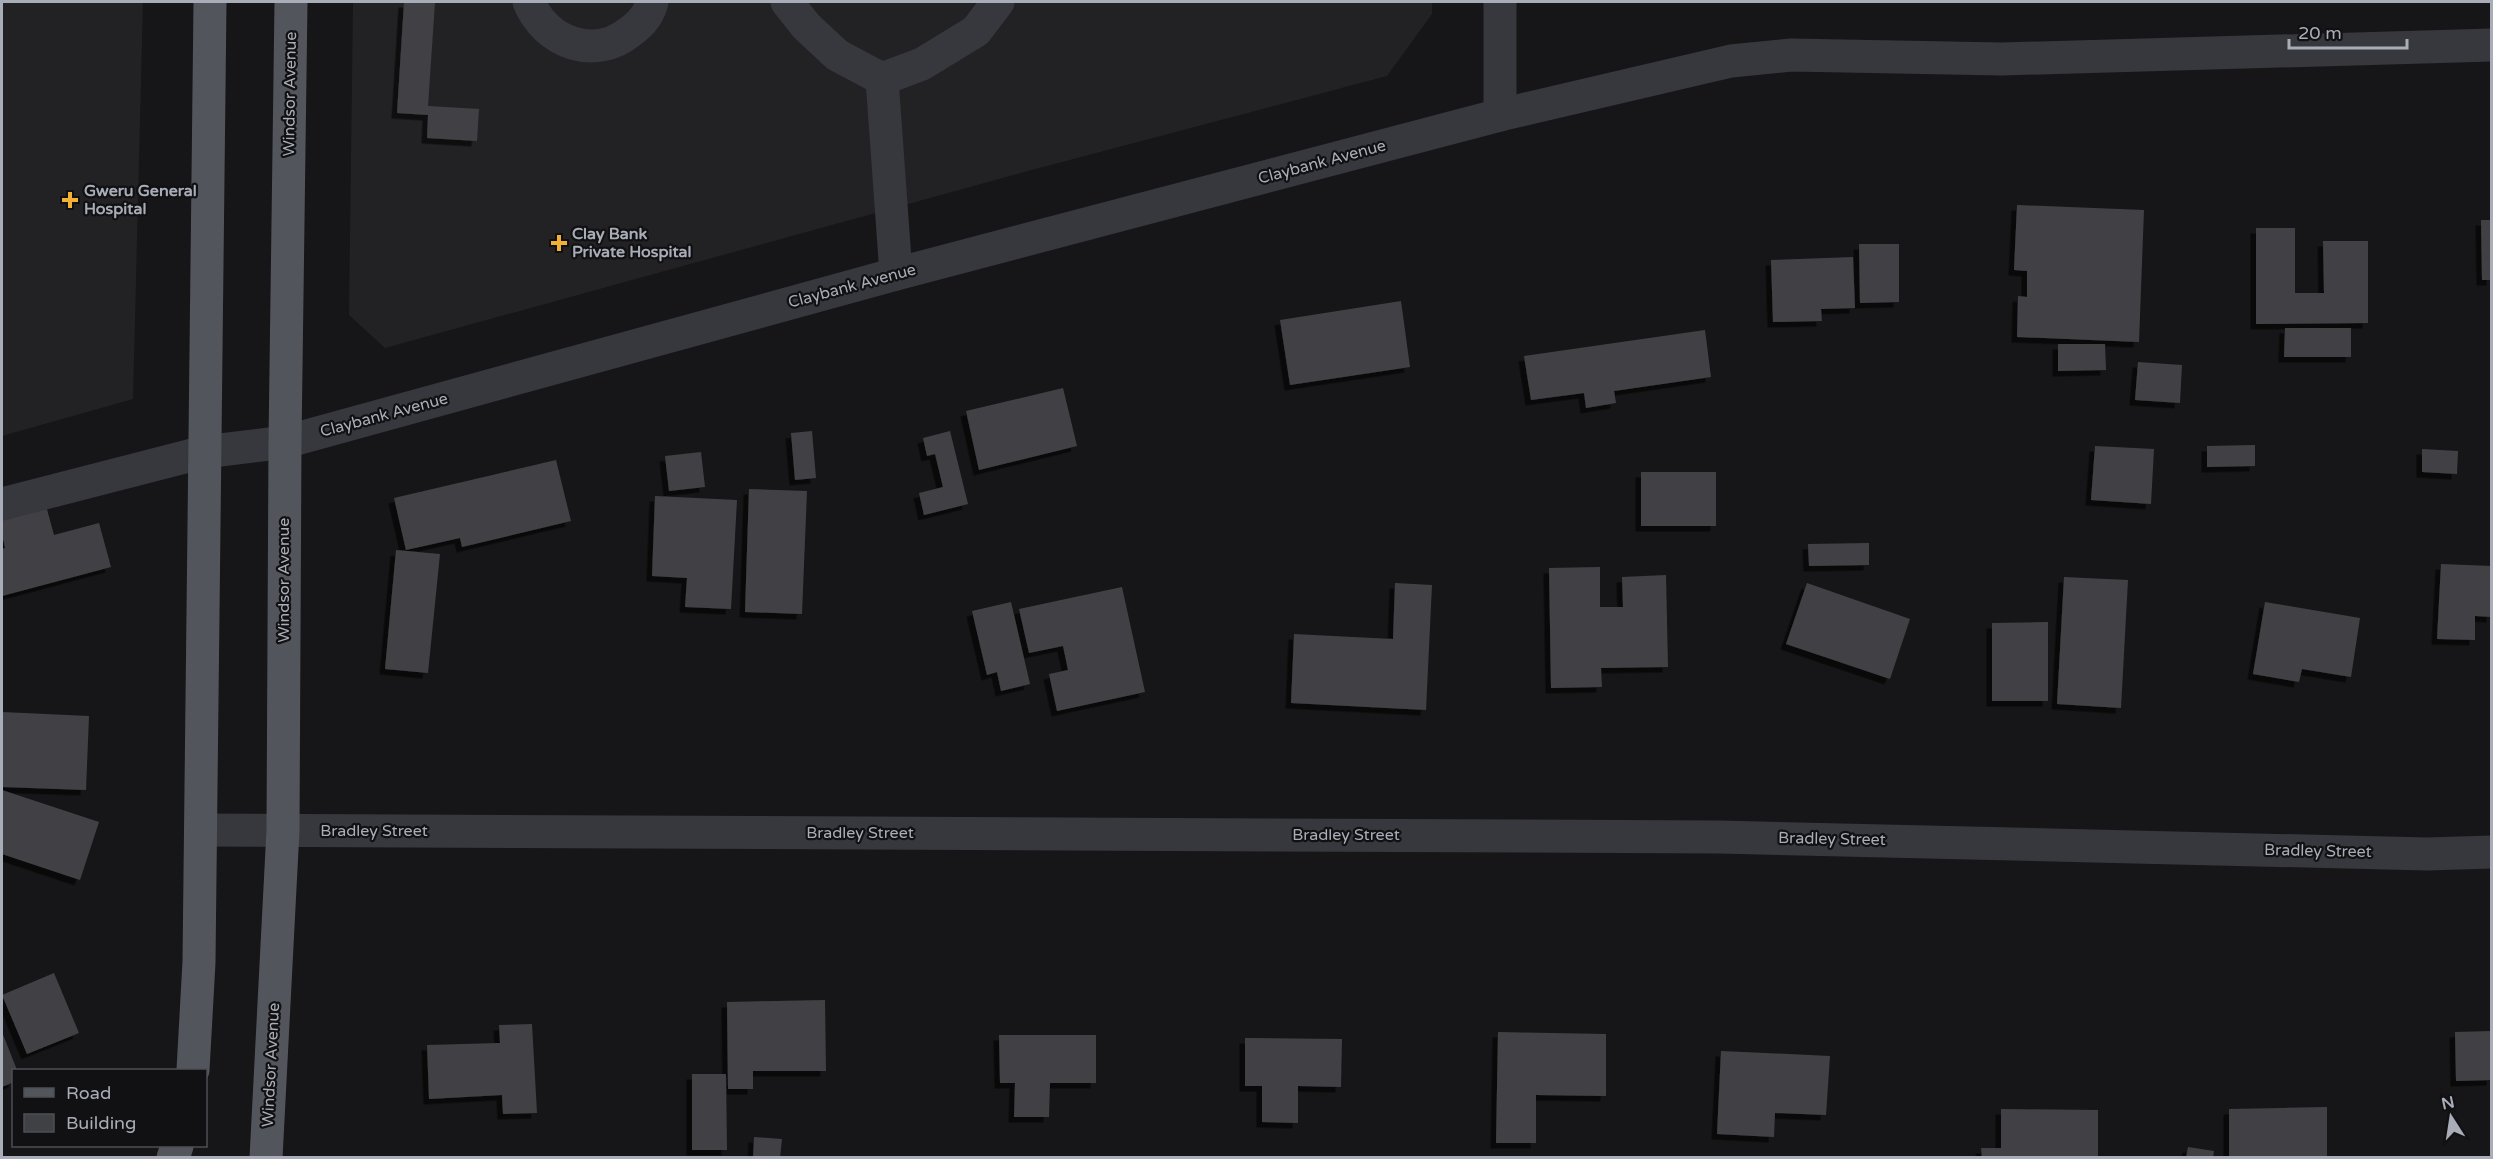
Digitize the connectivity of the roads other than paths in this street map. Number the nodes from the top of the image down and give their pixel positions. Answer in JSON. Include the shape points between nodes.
{"nodes":[{"id":1,"x":210,"y":2,"type":"edge"},
{"id":2,"x":291,"y":2,"type":"edge"},
{"id":3,"x":529,"y":2,"type":"edge"},
{"id":4,"x":652,"y":2,"type":"edge"},
{"id":5,"x":787,"y":2,"type":"edge"},
{"id":6,"x":998,"y":2,"type":"edge"},
{"id":7,"x":1500,"y":2,"type":"edge"},
{"id":8,"x":2492,"y":45,"type":"edge"},
{"id":9,"x":882,"y":79,"type":"junction"},
{"id":10,"x":1500,"y":115,"type":"junction"},
{"id":11,"x":896,"y":274,"type":"junction"},
{"id":12,"x":285,"y":442,"type":"junction"},
{"id":13,"x":204,"y":452,"type":"junction"},
{"id":14,"x":2,"y":504,"type":"edge"},
{"id":15,"x":201,"y":830,"type":"junction"},
{"id":16,"x":283,"y":830,"type":"junction"},
{"id":17,"x":2492,"y":852,"type":"edge"},
{"id":18,"x":193,"y":1069,"type":"edge"},
{"id":19,"x":266,"y":1158,"type":"edge"}],
"edges":[{"from":1,"to":13,"type":"main road"},
{"from":2,"to":12,"type":"main road","name":"Windsor Avenue"},
{"from":3,"to":4,"type":"street","via":[[534,15],[548,30],[565,42],[585,47],[606,45],[624,37],[640,24]]},
{"from":5,"to":9,"type":"street","via":[[837,55]]},
{"from":6,"to":9,"type":"street","via":[[976,31],[922,64]]},
{"from":7,"to":10,"type":"street"},
{"from":8,"to":10,"type":"street","name":"Claybank Avenue","via":[[2002,59],[1791,55],[1731,61]]},
{"from":9,"to":11,"type":"street"},
{"from":10,"to":11,"type":"street","name":"Claybank Avenue"},
{"from":11,"to":12,"type":"street","name":"Claybank Avenue"},
{"from":12,"to":13,"type":"street","name":"Claybank Avenue"},
{"from":12,"to":16,"type":"main road","name":"Windsor Avenue"},
{"from":13,"to":14,"type":"street","name":"Claybank Avenue"},
{"from":13,"to":15,"type":"main road"},
{"from":15,"to":16,"type":"street","name":"Bradley Street"},
{"from":15,"to":18,"type":"main road"},
{"from":16,"to":17,"type":"street","name":"Bradley Street","via":[[1719,837],[2427,854]]},
{"from":16,"to":19,"type":"main road","name":"Windsor Avenue"}]}
